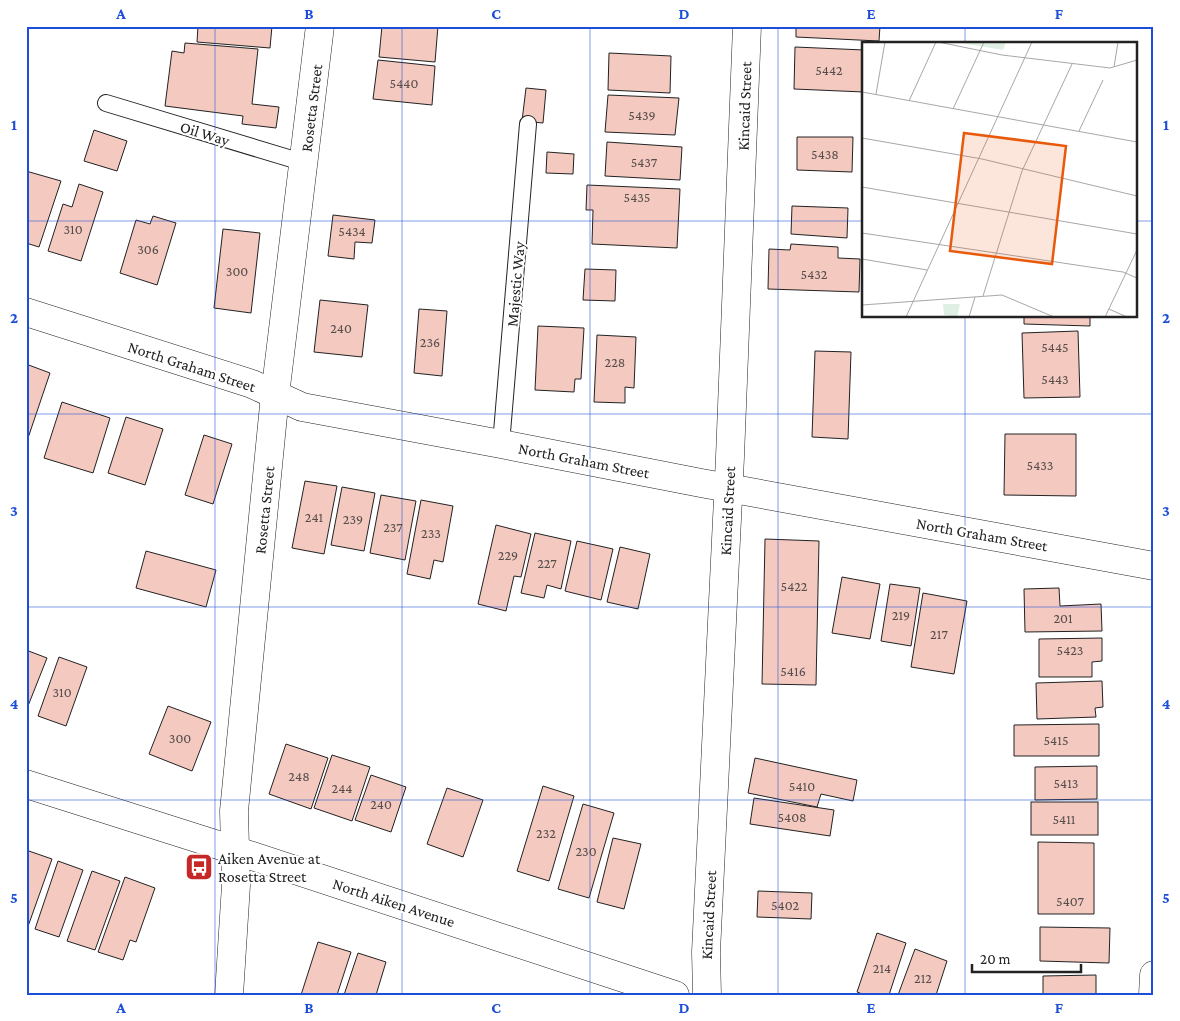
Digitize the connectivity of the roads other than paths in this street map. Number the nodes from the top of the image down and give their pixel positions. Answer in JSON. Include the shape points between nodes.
{"nodes":[{"id":1,"x":320,"y":26,"type":"edge"},
{"id":2,"x":747,"y":26,"type":"edge"},
{"id":3,"x":106,"y":103,"type":"dead end"},
{"id":4,"x":528,"y":124,"type":"dead end"},
{"id":5,"x":305,"y":163,"type":"junction"},
{"id":6,"x":26,"y":312,"type":"edge"},
{"id":7,"x":275,"y":395,"type":"junction"},
{"id":8,"x":501,"y":444,"type":"junction"},
{"id":9,"x":728,"y":487,"type":"junction"},
{"id":10,"x":1154,"y":566,"type":"edge"},
{"id":11,"x":26,"y":784,"type":"edge"},
{"id":12,"x":234,"y":850,"type":"junction"},
{"id":13,"x":1154,"y":975,"type":"edge"},
{"id":14,"x":229,"y":995,"type":"edge"},
{"id":15,"x":675,"y":995,"type":"edge"},
{"id":16,"x":707,"y":995,"type":"edge"},
{"id":17,"x":1153,"y":995,"type":"edge"}],
"edges":[{"from":1,"to":5,"type":"street","name":"Rosetta Street"},
{"from":2,"to":9,"type":"street","name":"Kincaid Street"},
{"from":3,"to":5,"type":"lane","name":"Oil Way"},
{"from":4,"to":8,"type":"lane","name":"Majestic Way"},
{"from":5,"to":7,"type":"street","name":"Rosetta Street"},
{"from":6,"to":7,"type":"street","name":"North Graham Street","via":[[252,384]]},
{"from":7,"to":8,"type":"street","name":"North Graham Street","via":[[302,407]]},
{"from":7,"to":12,"type":"street","name":"Rosetta Street","via":[[234,811]]},
{"from":8,"to":9,"type":"street","name":"North Graham Street"},
{"from":9,"to":10,"type":"street","name":"North Graham Street"},
{"from":9,"to":16,"type":"street","name":"Kincaid Street","via":[[706,952]]},
{"from":11,"to":12,"type":"street","name":"North Aiken Avenue"},
{"from":12,"to":14,"type":"street","name":"Rosetta Street","via":[[236,885]]},
{"from":12,"to":15,"type":"street","name":"North Aiken Avenue"},
{"from":13,"to":17,"type":"street"}]}
